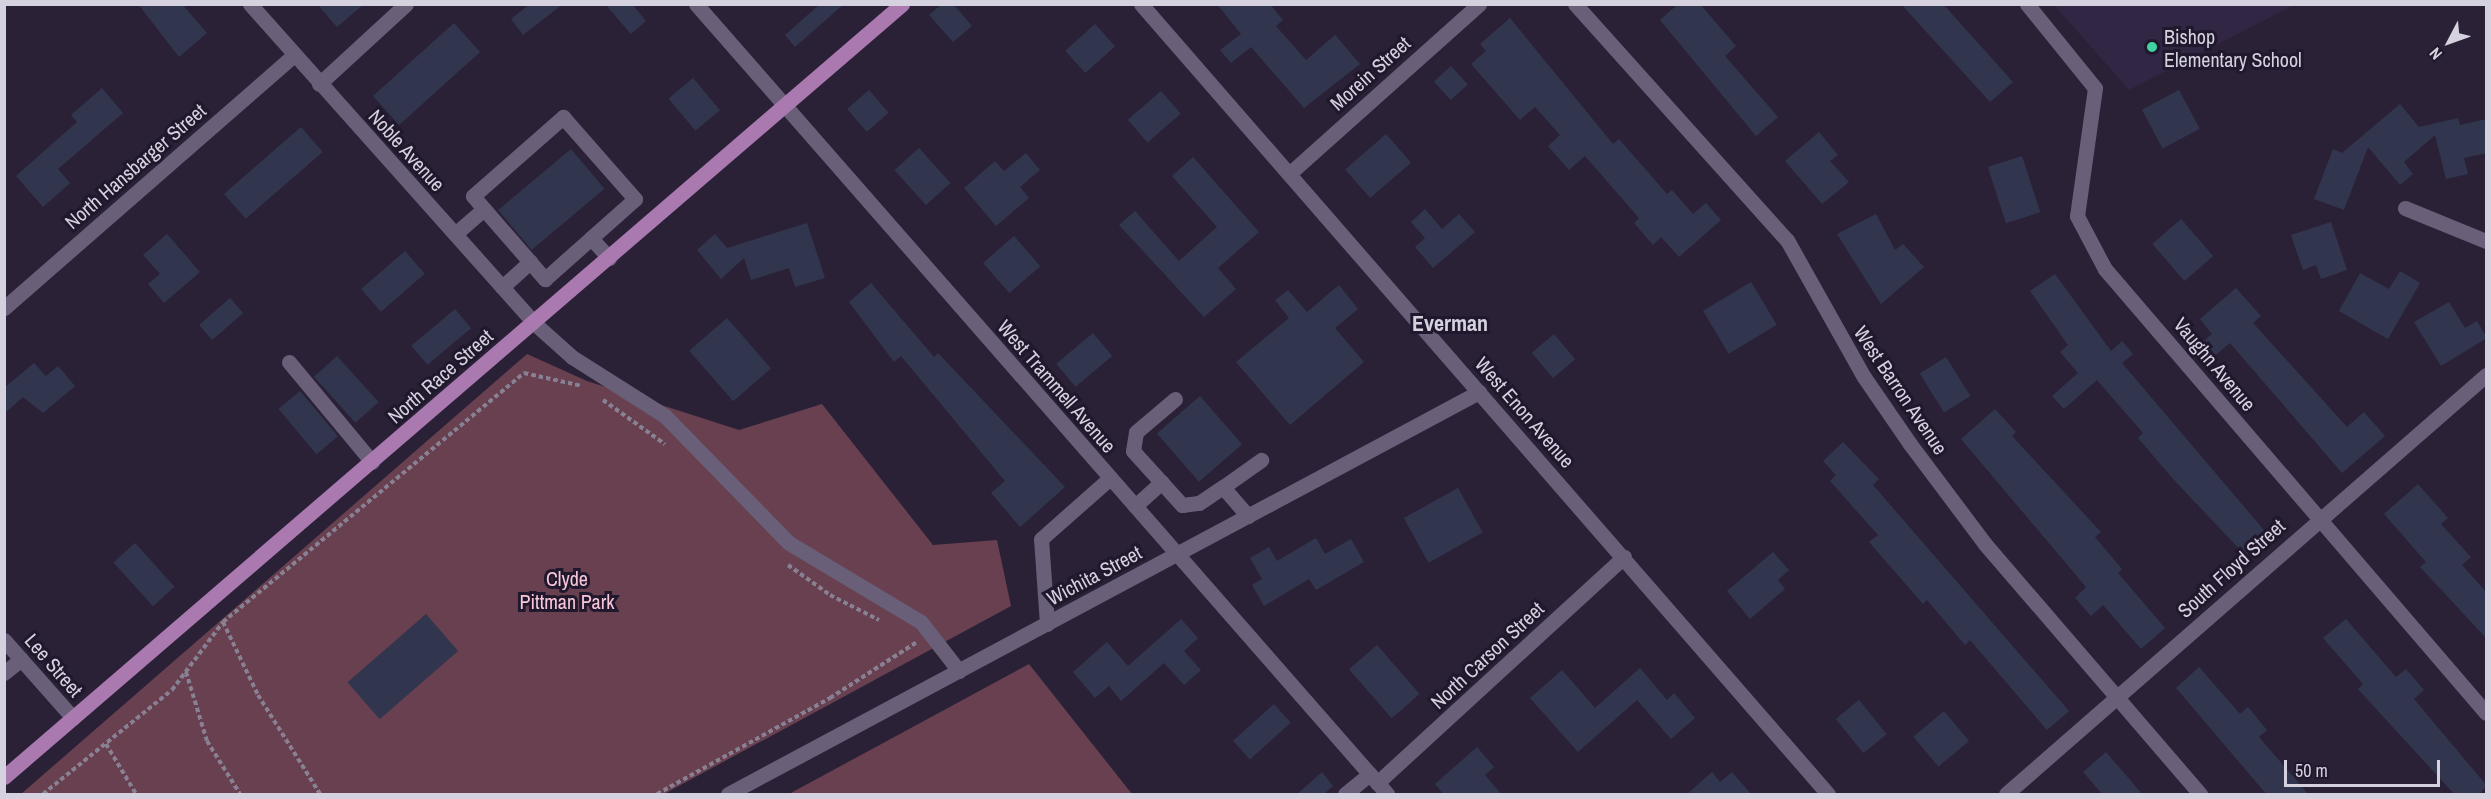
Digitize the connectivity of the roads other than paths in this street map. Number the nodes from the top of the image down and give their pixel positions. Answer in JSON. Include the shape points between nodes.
{"nodes":[{"id":1,"x":250,"y":4,"type":"edge"},
{"id":2,"x":406,"y":4,"type":"edge"},
{"id":3,"x":696,"y":4,"type":"edge"},
{"id":4,"x":902,"y":4,"type":"edge"},
{"id":5,"x":1141,"y":4,"type":"edge"},
{"id":6,"x":1479,"y":4,"type":"edge"},
{"id":7,"x":1575,"y":4,"type":"edge"},
{"id":8,"x":2027,"y":4,"type":"edge"},
{"id":9,"x":294,"y":55,"type":"junction"},
{"id":10,"x":319,"y":84,"type":"junction"},
{"id":11,"x":783,"y":105,"type":"junction"},
{"id":12,"x":1289,"y":174,"type":"junction"},
{"id":13,"x":2405,"y":208,"type":"dead end"},
{"id":14,"x":484,"y":209,"type":"junction"},
{"id":15,"x":454,"y":234,"type":"junction"},
{"id":16,"x":591,"y":238,"type":"junction"},
{"id":17,"x":2487,"y":241,"type":"edge"},
{"id":18,"x":609,"y":258,"type":"junction"},
{"id":19,"x":530,"y":262,"type":"junction"},
{"id":20,"x":502,"y":287,"type":"junction"},
{"id":21,"x":4,"y":308,"type":"edge"},
{"id":22,"x":534,"y":323,"type":"junction"},
{"id":23,"x":289,"y":362,"type":"dead end"},
{"id":24,"x":2487,"y":375,"type":"edge"},
{"id":25,"x":1479,"y":392,"type":"junction"},
{"id":26,"x":1175,"y":399,"type":"dead end"},
{"id":27,"x":1261,"y":460,"type":"dead end"},
{"id":28,"x":372,"y":462,"type":"junction"},
{"id":29,"x":1110,"y":478,"type":"junction"},
{"id":30,"x":1162,"y":482,"type":"junction"},
{"id":31,"x":1223,"y":487,"type":"junction"},
{"id":32,"x":1135,"y":506,"type":"junction"},
{"id":33,"x":1248,"y":516,"type":"junction"},
{"id":34,"x":2318,"y":518,"type":"junction"},
{"id":35,"x":1176,"y":556,"type":"junction"},
{"id":36,"x":1624,"y":557,"type":"junction"},
{"id":37,"x":1047,"y":624,"type":"junction"},
{"id":38,"x":4,"y":640,"type":"edge"},
{"id":39,"x":21,"y":659,"type":"junction"},
{"id":40,"x":959,"y":671,"type":"junction"},
{"id":41,"x":4,"y":673,"type":"edge"},
{"id":42,"x":2115,"y":700,"type":"junction"},
{"id":43,"x":2487,"y":713,"type":"edge"},
{"id":44,"x":73,"y":718,"type":"junction"},
{"id":45,"x":4,"y":777,"type":"edge"},
{"id":46,"x":1378,"y":784,"type":"edge"},
{"id":47,"x":728,"y":795,"type":"edge"},
{"id":48,"x":1345,"y":795,"type":"edge"},
{"id":49,"x":1828,"y":795,"type":"edge"},
{"id":50,"x":2006,"y":795,"type":"edge"},
{"id":51,"x":2200,"y":795,"type":"edge"}],
"edges":[{"from":1,"to":9,"type":"street","name":"Noble Avenue"},
{"from":2,"to":10,"type":"street"},
{"from":3,"to":11,"type":"street","name":"West Trammell Avenue"},
{"from":4,"to":11,"type":"main road","name":"North Race Street"},
{"from":5,"to":12,"type":"street","name":"West Enon Avenue"},
{"from":6,"to":12,"type":"street","name":"Morein Street"},
{"from":7,"to":42,"type":"street","name":"West Barron Avenue","via":[[1787,240],[1864,377],[1910,444]]},
{"from":8,"to":34,"type":"street","name":"Vaughn Avenue","via":[[2095,88],[2077,216],[2105,268]]},
{"from":9,"to":10,"type":"street","name":"Noble Avenue"},
{"from":9,"to":21,"type":"street","name":"North Hansbarger Street"},
{"from":10,"to":15,"type":"street","name":"Noble Avenue"},
{"from":11,"to":18,"type":"main road","name":"North Race Street"},
{"from":11,"to":29,"type":"street","name":"West Trammell Avenue"},
{"from":12,"to":25,"type":"street","name":"West Enon Avenue"},
{"from":13,"to":17,"type":"street"},
{"from":14,"to":15,"type":"street"},
{"from":14,"to":16,"type":"street","via":[[473,196],[563,117],[635,199]]},
{"from":14,"to":19,"type":"street"},
{"from":15,"to":20,"type":"street","name":"Noble Avenue"},
{"from":16,"to":18,"type":"street"},
{"from":16,"to":19,"type":"street","via":[[545,279]]},
{"from":18,"to":22,"type":"main road","name":"North Race Street"},
{"from":19,"to":20,"type":"street"},
{"from":20,"to":22,"type":"street","name":"Noble Avenue"},
{"from":22,"to":28,"type":"main road","name":"North Race Street"},
{"from":22,"to":40,"type":"street","name":"Noble Avenue","via":[[572,357],[665,416],[789,543],[921,622]]},
{"from":23,"to":28,"type":"street"},
{"from":24,"to":34,"type":"street","name":"South Floyd Street"},
{"from":25,"to":33,"type":"street","name":"Wichita Street"},
{"from":25,"to":36,"type":"street","name":"West Enon Avenue"},
{"from":26,"to":30,"type":"street","via":[[1136,432],[1133,451]]},
{"from":27,"to":31,"type":"street"},
{"from":28,"to":44,"type":"main road","name":"North Race Street"},
{"from":29,"to":32,"type":"street","name":"West Trammell Avenue"},
{"from":29,"to":37,"type":"street","via":[[1041,539]]},
{"from":30,"to":31,"type":"street","via":[[1182,506],[1199,504]]},
{"from":30,"to":32,"type":"street"},
{"from":31,"to":33,"type":"street"},
{"from":32,"to":35,"type":"street","name":"West Trammell Avenue"},
{"from":33,"to":35,"type":"street","name":"Wichita Street"},
{"from":34,"to":42,"type":"street","name":"South Floyd Street"},
{"from":34,"to":43,"type":"street","name":"Vaughn Avenue"},
{"from":35,"to":37,"type":"street","name":"Wichita Street"},
{"from":35,"to":46,"type":"street","name":"West Trammell Avenue"},
{"from":36,"to":46,"type":"street","name":"North Carson Street"},
{"from":36,"to":49,"type":"street","name":"West Enon Avenue"},
{"from":37,"to":40,"type":"street","name":"Wichita Street"},
{"from":38,"to":39,"type":"street","name":"Lee Street"},
{"from":39,"to":41,"type":"street"},
{"from":39,"to":44,"type":"street","name":"Lee Street"},
{"from":40,"to":47,"type":"street","name":"Wichita Street"},
{"from":42,"to":50,"type":"street","name":"South Floyd Street"},
{"from":42,"to":51,"type":"street","name":"West Barron Avenue"},
{"from":44,"to":45,"type":"main road","name":"North Race Street"},
{"from":46,"to":48,"type":"street","name":"North Carson Street"}]}
